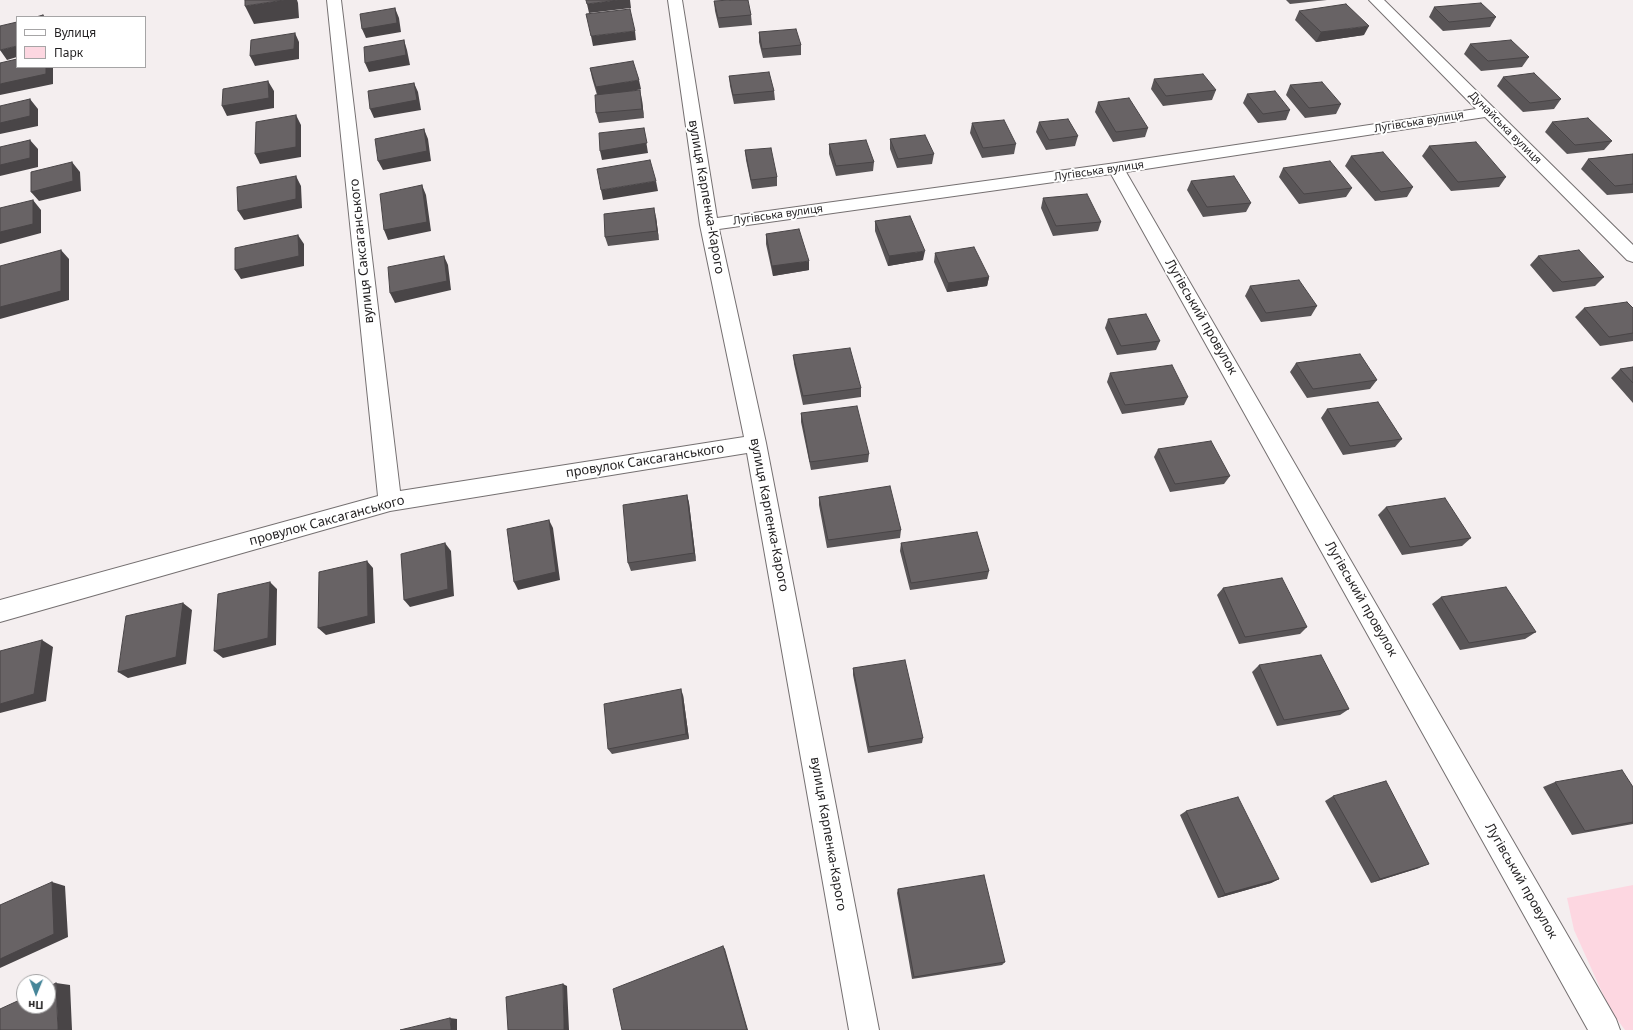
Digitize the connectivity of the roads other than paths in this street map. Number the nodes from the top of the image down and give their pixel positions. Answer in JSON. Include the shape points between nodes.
{"nodes":[{"id":1,"x":334,"y":0,"type":"edge"},
{"id":2,"x":675,"y":0,"type":"edge"},
{"id":3,"x":1376,"y":0,"type":"edge"},
{"id":4,"x":1488,"y":112,"type":"junction"},
{"id":5,"x":1116,"y":168,"type":"junction"},
{"id":6,"x":709,"y":225,"type":"junction"},
{"id":7,"x":1633,"y":256,"type":"edge"},
{"id":8,"x":756,"y":443,"type":"junction"},
{"id":9,"x":390,"y":502,"type":"junction"},
{"id":10,"x":0,"y":611,"type":"edge"},
{"id":11,"x":864,"y":1030,"type":"edge"},
{"id":12,"x":1605,"y":1030,"type":"edge"}],
"edges":[{"from":1,"to":9,"type":"street","name":"вулиця Саксаганського"},
{"from":2,"to":6,"type":"street","name":"вулиця Карпенка-Карого"},
{"from":3,"to":4,"type":"street","name":"Дунайська вулиця"},
{"from":4,"to":5,"type":"street","name":"Лугівська вулиця"},
{"from":4,"to":7,"type":"street","name":"Дунайська вулиця"},
{"from":5,"to":6,"type":"street","name":"Лугівська вулиця"},
{"from":5,"to":12,"type":"street","name":"Лугівський провулок"},
{"from":6,"to":8,"type":"street","name":"вулиця Карпенка-Карого"},
{"from":8,"to":9,"type":"street","name":"провулок Саксаганського"},
{"from":8,"to":11,"type":"street","name":"вулиця Карпенка-Карого"},
{"from":9,"to":10,"type":"street","name":"провулок Саксаганського"}]}
